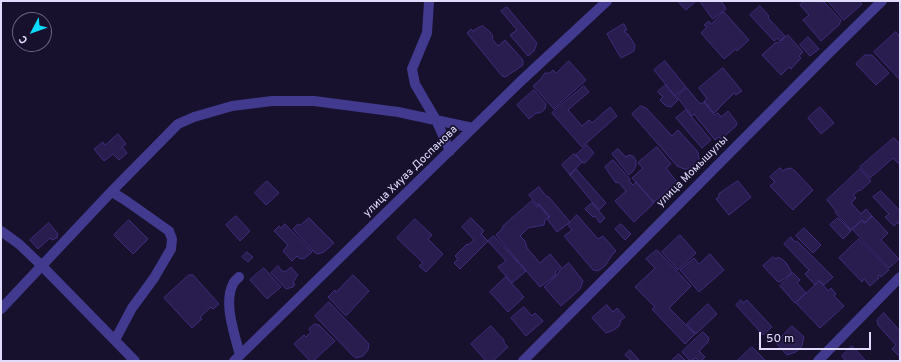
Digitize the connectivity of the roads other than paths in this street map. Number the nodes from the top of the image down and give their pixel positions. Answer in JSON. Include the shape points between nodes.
{"nodes":[{"id":1,"x":607,"y":1,"type":"edge"},
{"id":2,"x":882,"y":1,"type":"edge"},
{"id":3,"x":429,"y":2,"type":"dead end"},
{"id":4,"x":436,"y":120,"type":"junction"},
{"id":5,"x":473,"y":128,"type":"junction"},
{"id":6,"x":450,"y":151,"type":"junction"},
{"id":7,"x":112,"y":192,"type":"junction"},
{"id":8,"x":1,"y":232,"type":"edge"},
{"id":9,"x":42,"y":266,"type":"junction"},
{"id":10,"x":239,"y":277,"type":"dead end"},
{"id":11,"x":900,"y":277,"type":"edge"},
{"id":12,"x":1,"y":309,"type":"edge"},
{"id":13,"x":115,"y":340,"type":"junction"},
{"id":14,"x":237,"y":358,"type":"edge"},
{"id":15,"x":135,"y":361,"type":"edge"},
{"id":16,"x":523,"y":361,"type":"edge"},
{"id":17,"x":818,"y":361,"type":"edge"}],
"edges":[{"from":1,"to":5,"type":"street","name":"улица Хиуаз Доспанова"},
{"from":2,"to":16,"type":"street","name":"улица Момышулы"},
{"from":3,"to":4,"type":"street","via":[[427,33],[412,69],[415,84]]},
{"from":4,"to":5,"type":"street"},
{"from":4,"to":6,"type":"street"},
{"from":4,"to":7,"type":"street","via":[[398,112],[314,101],[272,101],[232,106],[178,124]]},
{"from":5,"to":6,"type":"street","name":"улица Хиуаз Доспанова"},
{"from":6,"to":14,"type":"street","name":"улица Хиуаз Доспанова"},
{"from":7,"to":9,"type":"street"},
{"from":7,"to":13,"type":"street","via":[[169,231],[172,239],[171,249],[132,308]]},
{"from":8,"to":9,"type":"street"},
{"from":9,"to":12,"type":"street"},
{"from":9,"to":13,"type":"street"},
{"from":10,"to":14,"type":"street","via":[[233,284],[229,299]]},
{"from":11,"to":17,"type":"street"},
{"from":13,"to":15,"type":"street"}]}
